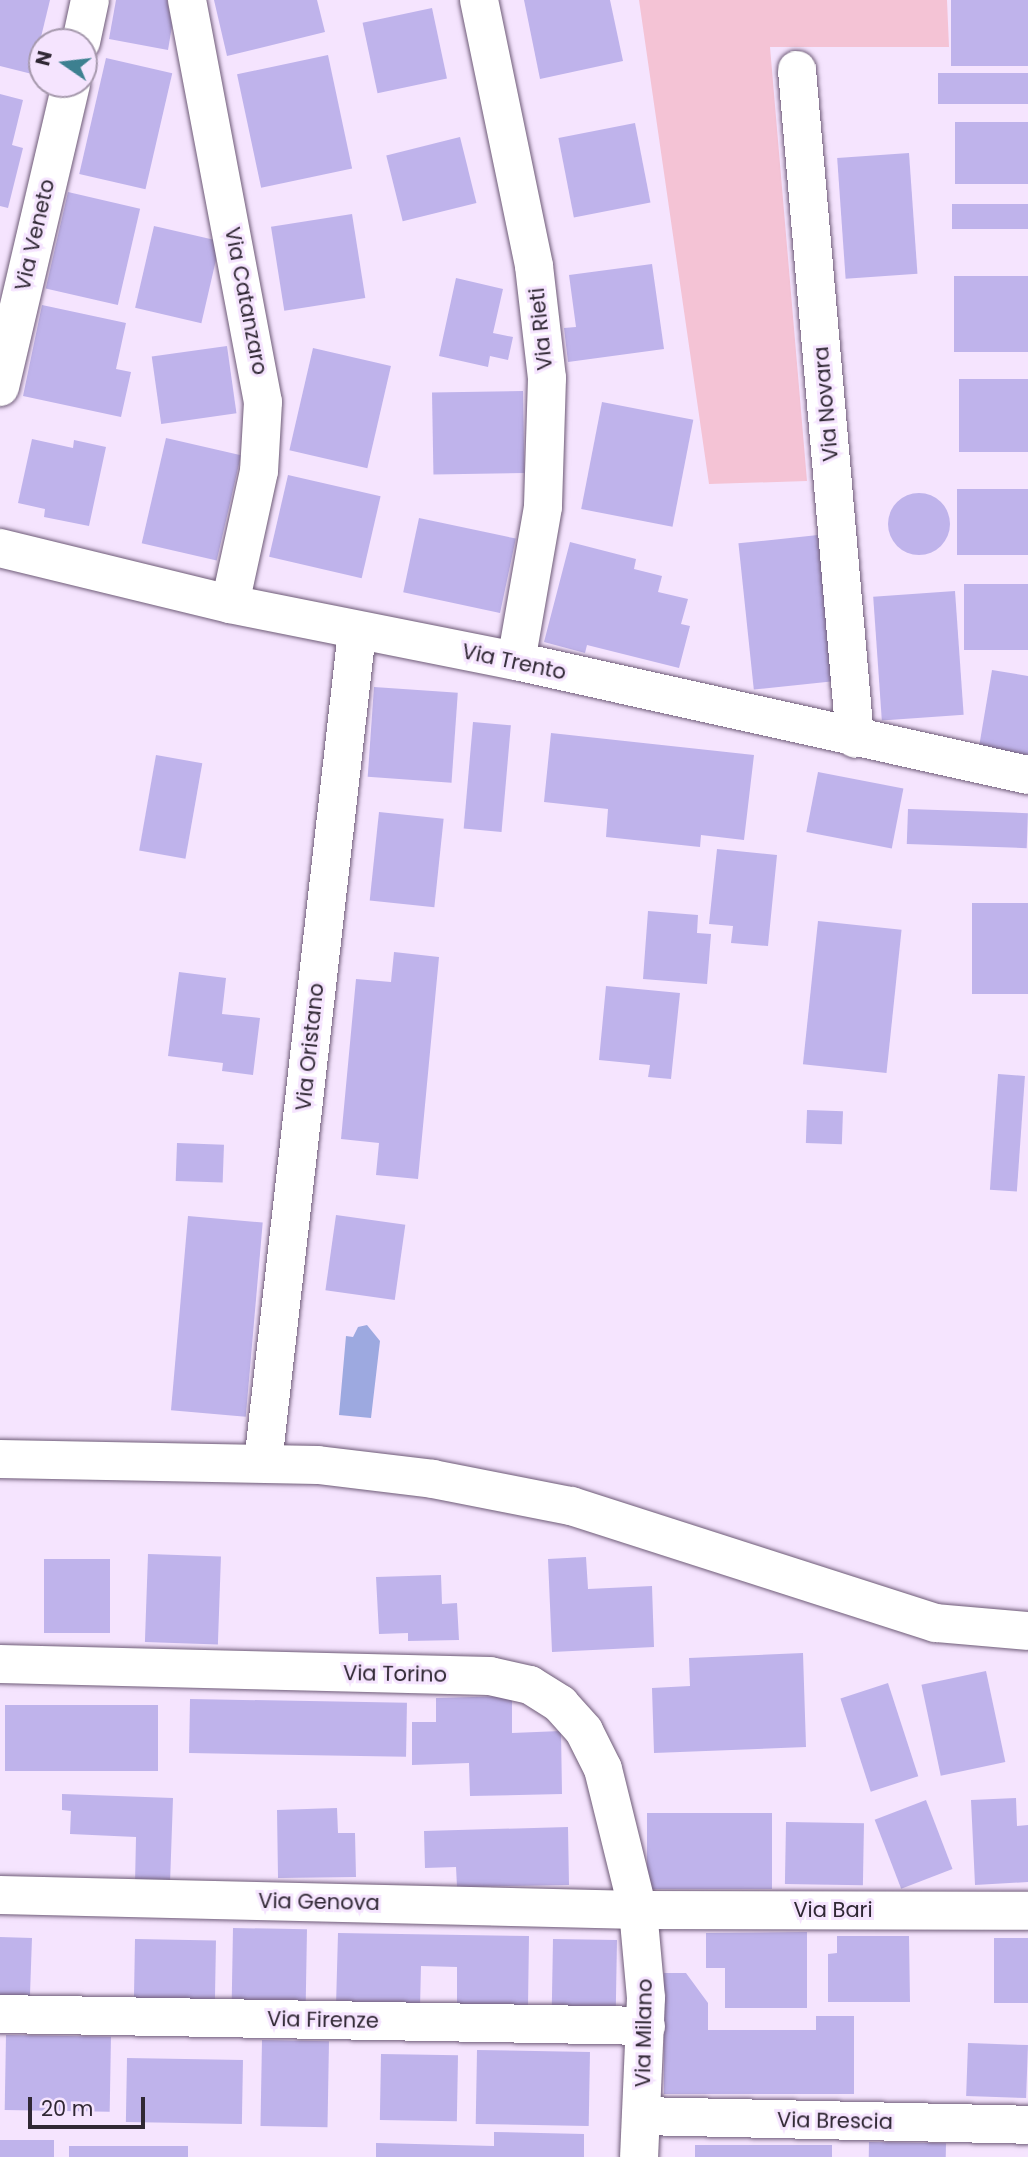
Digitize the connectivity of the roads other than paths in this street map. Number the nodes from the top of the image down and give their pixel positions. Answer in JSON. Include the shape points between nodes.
{"nodes":[{"id":1,"x":90,"y":0,"type":"edge"},
{"id":2,"x":187,"y":0,"type":"edge"},
{"id":3,"x":479,"y":0,"type":"edge"},
{"id":4,"x":84,"y":28,"type":"edge"},
{"id":5,"x":797,"y":71,"type":"dead end"},
{"id":6,"x":68,"y":98,"type":"edge"},
{"id":7,"x":0,"y":387,"type":"edge"},
{"id":8,"x":0,"y":548,"type":"edge"},
{"id":9,"x":230,"y":604,"type":"junction"},
{"id":10,"x":357,"y":631,"type":"junction"},
{"id":11,"x":516,"y":661,"type":"junction"},
{"id":12,"x":855,"y":738,"type":"junction"},
{"id":13,"x":1028,"y":775,"type":"edge"},
{"id":14,"x":0,"y":1459,"type":"edge"},
{"id":15,"x":263,"y":1463,"type":"junction"},
{"id":16,"x":1028,"y":1631,"type":"edge"},
{"id":17,"x":0,"y":1664,"type":"edge"},
{"id":18,"x":0,"y":1895,"type":"edge"},
{"id":19,"x":638,"y":1910,"type":"junction"},
{"id":20,"x":1028,"y":1911,"type":"edge"},
{"id":21,"x":0,"y":2014,"type":"edge"},
{"id":22,"x":646,"y":2026,"type":"junction"},
{"id":23,"x":641,"y":2116,"type":"junction"},
{"id":24,"x":1028,"y":2125,"type":"edge"},
{"id":25,"x":639,"y":2157,"type":"edge"}],
"edges":[{"from":1,"to":4,"type":"street"},
{"from":2,"to":9,"type":"street","name":"Via Catanzaro","via":[[263,402],[259,471]]},
{"from":3,"to":11,"type":"street","name":"Via Rieti","via":[[534,266],[547,378],[543,507]]},
{"from":5,"to":12,"type":"street","name":"Via Novara"},
{"from":6,"to":7,"type":"street","name":"Via Veneto"},
{"from":8,"to":9,"type":"street","name":"Via Trento"},
{"from":9,"to":10,"type":"street","name":"Via Trento"},
{"from":10,"to":11,"type":"street","name":"Via Trento"},
{"from":10,"to":15,"type":"street","name":"Via Oristano"},
{"from":11,"to":12,"type":"street","name":"Via Trento"},
{"from":12,"to":13,"type":"street","name":"Via Trento"},
{"from":14,"to":15,"type":"street"},
{"from":15,"to":16,"type":"street","via":[[374,1470],[533,1498],[640,1527],[922,1619],[985,1630]]},
{"from":17,"to":19,"type":"street","name":"Via Torino","via":[[490,1676],[530,1685],[573,1716],[594,1749],[615,1807]]},
{"from":18,"to":19,"type":"street","name":"Via Genova"},
{"from":19,"to":20,"type":"street","name":"Via Bari"},
{"from":19,"to":22,"type":"street","name":"Via Milano"},
{"from":21,"to":22,"type":"street","name":"Via Firenze"},
{"from":22,"to":23,"type":"street","name":"Via Milano"},
{"from":23,"to":24,"type":"street","name":"Via Brescia"},
{"from":23,"to":25,"type":"street","name":"Via Milano"}]}
